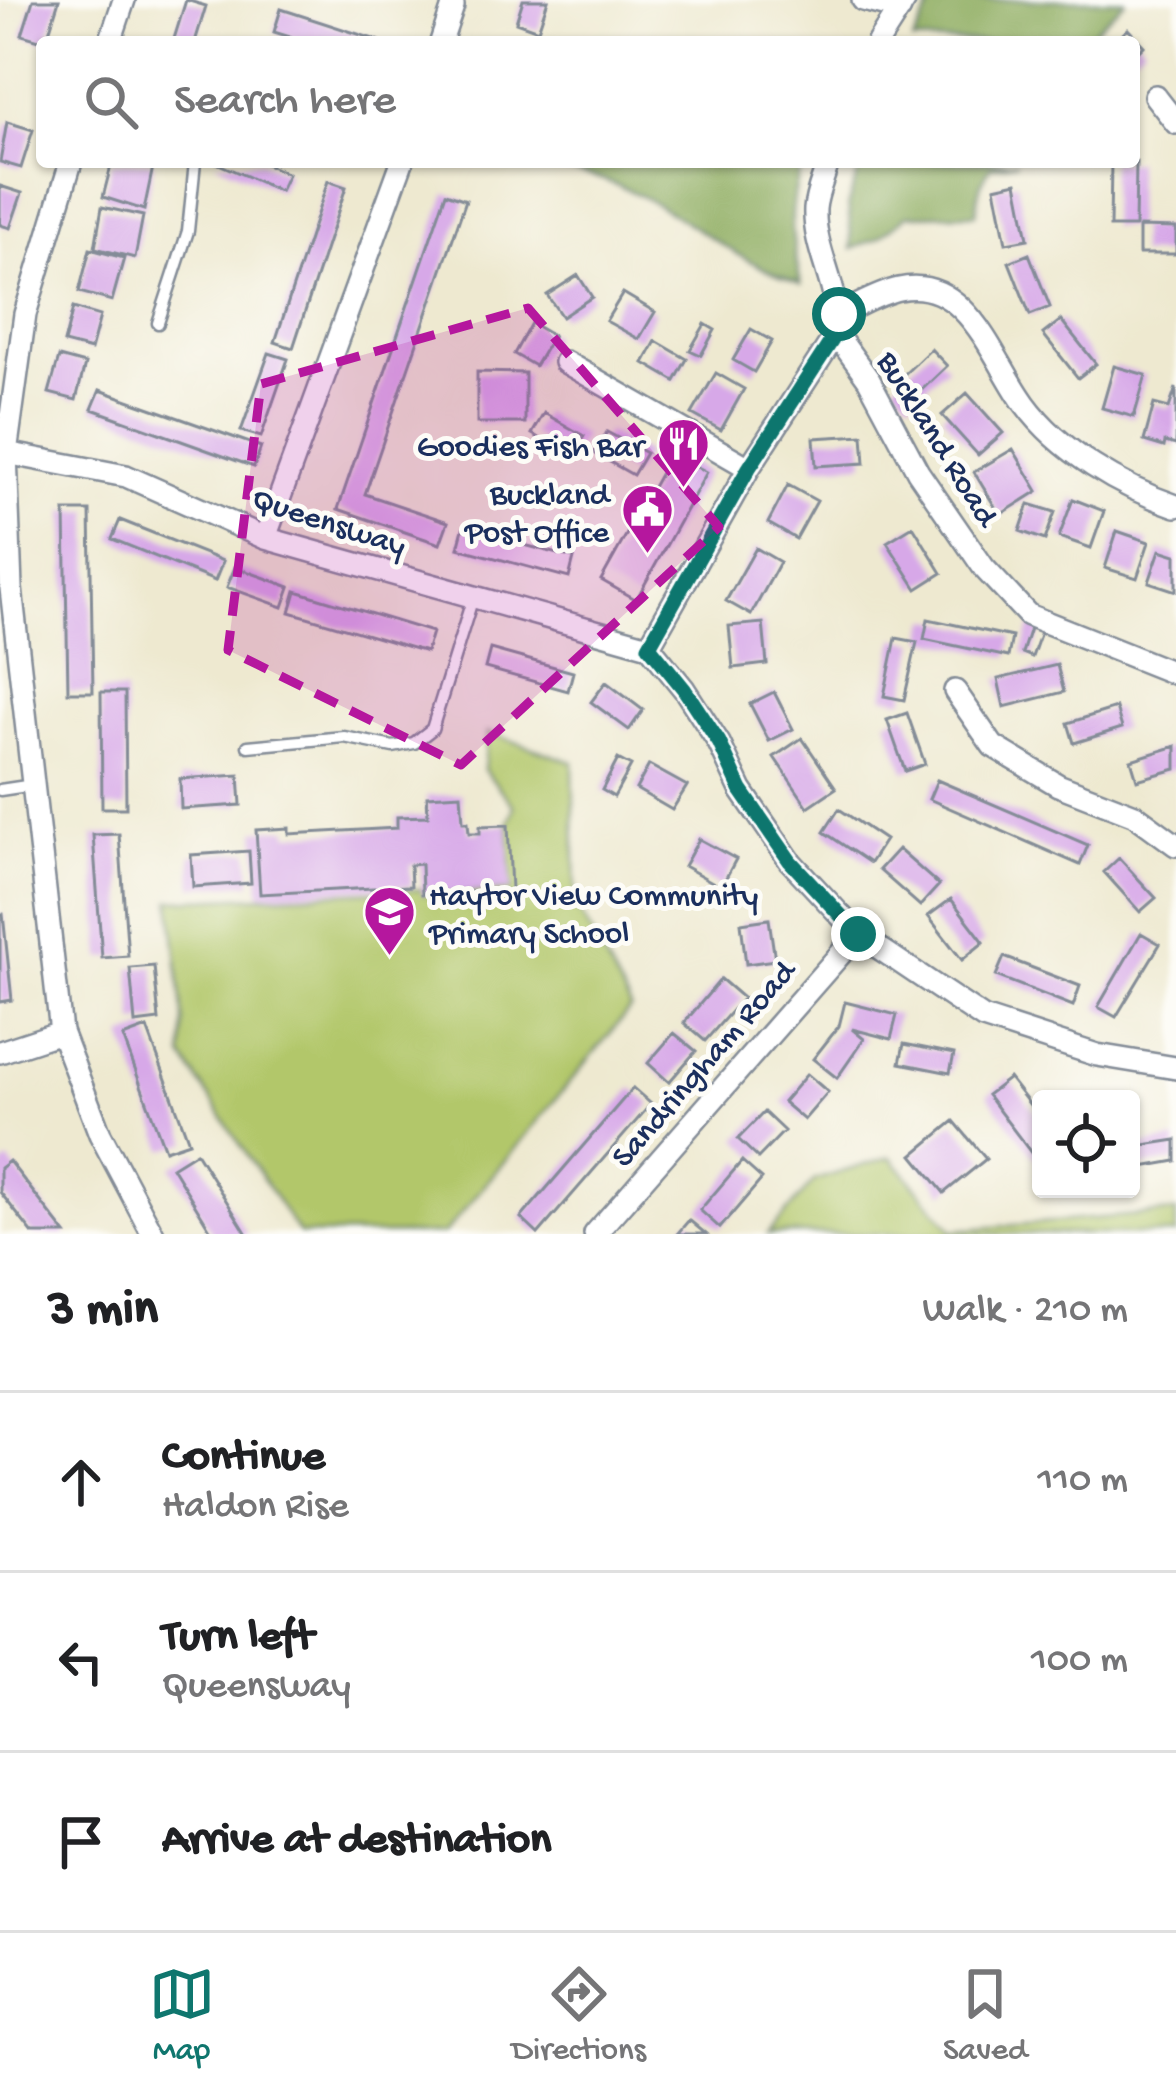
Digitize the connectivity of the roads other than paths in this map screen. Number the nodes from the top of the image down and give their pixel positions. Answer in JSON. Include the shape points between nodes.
{"nodes":[{"id":1,"x":124,"y":0,"type":"edge"},
{"id":2,"x":863,"y":0,"type":"edge"},
{"id":3,"x":902,"y":4,"type":"edge"},
{"id":4,"x":453,"y":6,"type":"dead end"},
{"id":5,"x":112,"y":36,"type":"edge"},
{"id":6,"x":443,"y":36,"type":"edge"},
{"id":7,"x":882,"y":36,"type":"edge"},
{"id":8,"x":1155,"y":96,"type":"dead end"},
{"id":9,"x":1176,"y":122,"type":"edge"},
{"id":10,"x":69,"y":168,"type":"edge"},
{"id":11,"x":194,"y":168,"type":"edge"},
{"id":12,"x":399,"y":168,"type":"edge"},
{"id":13,"x":827,"y":168,"type":"edge"},
{"id":14,"x":158,"y":323,"type":"dead end"},
{"id":15,"x":838,"y":324,"type":"junction"},
{"id":16,"x":565,"y":362,"type":"dead end"},
{"id":17,"x":6,"y":453,"type":"junction"},
{"id":18,"x":749,"y":468,"type":"junction"},
{"id":19,"x":1176,"y":506,"type":"edge"},
{"id":20,"x":265,"y":538,"type":"junction"},
{"id":21,"x":6,"y":587,"type":"edge"},
{"id":22,"x":473,"y":597,"type":"junction"},
{"id":23,"x":649,"y":646,"type":"junction"},
{"id":24,"x":1176,"y":674,"type":"edge"},
{"id":25,"x":955,"y":691,"type":"dead end"},
{"id":26,"x":248,"y":746,"type":"dead end"},
{"id":27,"x":33,"y":784,"type":"junction"},
{"id":28,"x":0,"y":790,"type":"edge"},
{"id":29,"x":1176,"y":845,"type":"edge"},
{"id":30,"x":858,"y":934,"type":"junction"},
{"id":31,"x":61,"y":1032,"type":"junction"},
{"id":32,"x":0,"y":1052,"type":"edge"},
{"id":33,"x":1176,"y":1068,"type":"edge"},
{"id":34,"x":153,"y":1234,"type":"edge"},
{"id":35,"x":595,"y":1234,"type":"edge"}],
"edges":[{"from":1,"to":5,"type":"street"},
{"from":2,"to":3,"type":"street"},
{"from":3,"to":7,"type":"street"},
{"from":4,"to":6,"type":"street"},
{"from":8,"to":9,"type":"street"},
{"from":10,"to":17,"type":"street","via":[[25,314]]},
{"from":11,"to":14,"type":"lane","via":[[188,231]]},
{"from":12,"to":20,"type":"street"},
{"from":13,"to":15,"type":"street","name":"Buckland Road","via":[[815,208]]},
{"from":15,"to":18,"type":"street"},
{"from":15,"to":19,"type":"street","via":[[902,287],[944,294],[978,324],[1026,405],[1061,441],[1101,471]]},
{"from":15,"to":24,"type":"street","name":"Buckland Road","via":[[918,472],[984,568],[1028,615]]},
{"from":16,"to":18,"type":"street"},
{"from":17,"to":20,"type":"street","name":"Queensway","via":[[126,476]]},
{"from":17,"to":21,"type":"street"},
{"from":18,"to":23,"type":"street"},
{"from":20,"to":22,"type":"street","name":"Queensway"},
{"from":21,"to":27,"type":"street"},
{"from":22,"to":23,"type":"street","name":"Queensway"},
{"from":22,"to":26,"type":"lane","via":[[424,736],[393,747],[344,737]]},
{"from":23,"to":30,"type":"street","via":[[790,861]]},
{"from":25,"to":29,"type":"street","via":[[993,746],[1058,785],[1135,815]]},
{"from":27,"to":28,"type":"lane"},
{"from":27,"to":31,"type":"street"},
{"from":30,"to":33,"type":"street","via":[[982,1018],[1097,1055]]},
{"from":30,"to":35,"type":"street","name":"Sandringham Road"},
{"from":31,"to":32,"type":"street"},
{"from":31,"to":34,"type":"street","via":[[100,1134]]}]}
